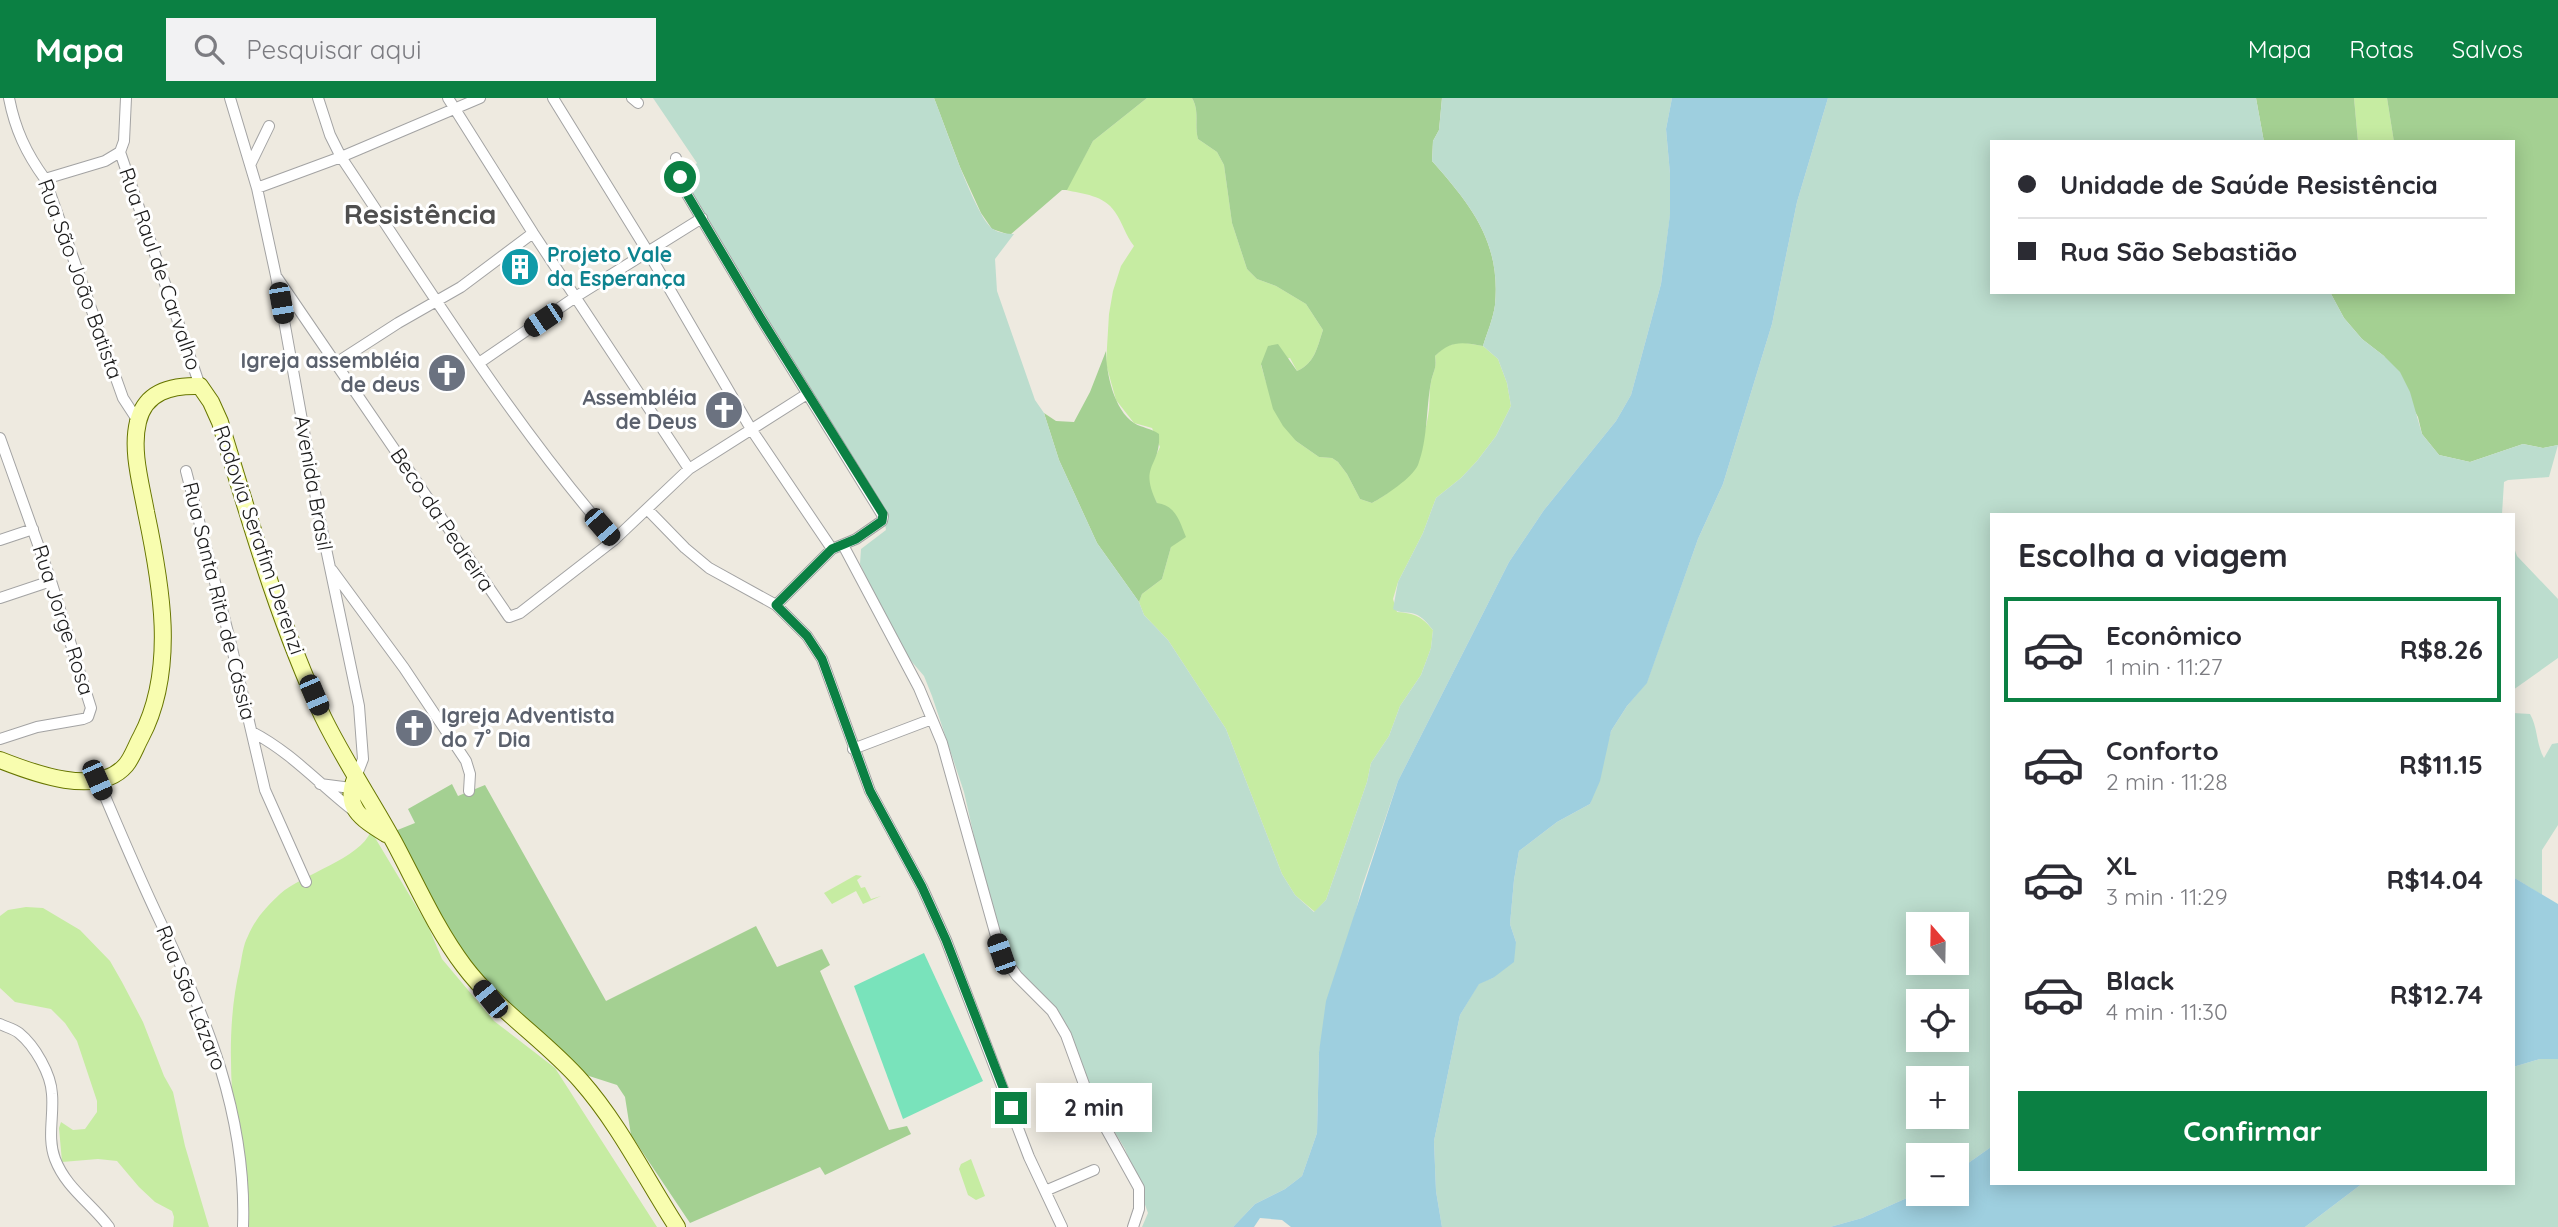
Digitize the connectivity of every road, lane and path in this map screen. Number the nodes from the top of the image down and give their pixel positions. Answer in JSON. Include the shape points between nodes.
{"nodes":[{"id":1,"x":9,"y":98,"type":"edge"},
{"id":2,"x":230,"y":98,"type":"edge"},
{"id":3,"x":318,"y":98,"type":"edge"},
{"id":4,"x":448,"y":98,"type":"edge"},
{"id":5,"x":480,"y":98,"type":"edge"},
{"id":6,"x":553,"y":98,"type":"edge"},
{"id":7,"x":127,"y":100,"type":"edge"},
{"id":8,"x":454,"y":109,"type":"junction"},
{"id":9,"x":269,"y":126,"type":"dead end"},
{"id":10,"x":120,"y":152,"type":"junction"},
{"id":11,"x":341,"y":157,"type":"junction"},
{"id":12,"x":676,"y":158,"type":"dead end"},
{"id":13,"x":251,"y":166,"type":"junction"},
{"id":14,"x":45,"y":179,"type":"junction"},
{"id":15,"x":257,"y":188,"type":"junction"},
{"id":16,"x":702,"y":218,"type":"junction"},
{"id":17,"x":533,"y":233,"type":"junction"},
{"id":18,"x":648,"y":252,"type":"junction"},
{"id":19,"x":276,"y":276,"type":"junction"},
{"id":20,"x":577,"y":296,"type":"junction"},
{"id":21,"x":435,"y":301,"type":"junction"},
{"id":22,"x":336,"y":363,"type":"junction"},
{"id":23,"x":480,"y":363,"type":"junction"},
{"id":24,"x":200,"y":386,"type":"junction"},
{"id":25,"x":807,"y":394,"type":"junction"},
{"id":26,"x":138,"y":421,"type":"junction"},
{"id":27,"x":751,"y":429,"type":"junction"},
{"id":28,"x":0,"y":438,"type":"edge"},
{"id":29,"x":4,"y":460,"type":"edge"},
{"id":30,"x":690,"y":469,"type":"junction"},
{"id":31,"x":186,"y":471,"type":"dead end"},
{"id":32,"x":648,"y":510,"type":"junction"},
{"id":33,"x":33,"y":529,"type":"junction"},
{"id":34,"x":0,"y":540,"type":"edge"},
{"id":35,"x":614,"y":540,"type":"junction"},
{"id":36,"x":838,"y":547,"type":"junction"},
{"id":37,"x":329,"y":565,"type":"junction"},
{"id":38,"x":51,"y":581,"type":"junction"},
{"id":39,"x":0,"y":598,"type":"edge"},
{"id":40,"x":776,"y":605,"type":"junction"},
{"id":41,"x":932,"y":719,"type":"junction"},
{"id":42,"x":252,"y":732,"type":"junction"},
{"id":43,"x":0,"y":740,"type":"edge"},
{"id":44,"x":853,"y":750,"type":"junction"},
{"id":45,"x":0,"y":760,"type":"edge"},
{"id":46,"x":97,"y":780,"type":"junction"},
{"id":47,"x":320,"y":783,"type":"junction"},
{"id":48,"x":353,"y":783,"type":"junction"},
{"id":49,"x":469,"y":790,"type":"dead end"},
{"id":50,"x":357,"y":814,"type":"junction"},
{"id":51,"x":391,"y":837,"type":"junction"},
{"id":52,"x":306,"y":882,"type":"dead end"},
{"id":53,"x":0,"y":1024,"type":"edge"},
{"id":54,"x":1094,"y":1170,"type":"dead end"},
{"id":55,"x":1045,"y":1191,"type":"junction"},
{"id":56,"x":109,"y":1227,"type":"edge"},
{"id":57,"x":243,"y":1227,"type":"edge"},
{"id":58,"x":677,"y":1227,"type":"edge"},
{"id":59,"x":1062,"y":1227,"type":"edge"},
{"id":60,"x":1133,"y":1227,"type":"edge"}],
"edges":[{"from":1,"to":14,"type":"street","name":"Rua São João Batista","via":[[26,153]]},
{"from":2,"to":13,"type":"street"},
{"from":3,"to":11,"type":"street"},
{"from":4,"to":8,"type":"street"},
{"from":5,"to":8,"type":"street"},
{"from":6,"to":18,"type":"street"},
{"from":7,"to":10,"type":"street"},
{"from":8,"to":11,"type":"street"},
{"from":8,"to":17,"type":"street"},
{"from":9,"to":13,"type":"street"},
{"from":10,"to":14,"type":"street"},
{"from":10,"to":24,"type":"street","name":"Rua Raul de Carvalho"},
{"from":11,"to":15,"type":"street"},
{"from":11,"to":21,"type":"street"},
{"from":12,"to":16,"type":"street","via":[[685,191]]},
{"from":13,"to":15,"type":"street","name":"Avenida Brasil"},
{"from":14,"to":26,"type":"street","name":"Rua São João Batista","via":[[123,398]]},
{"from":15,"to":19,"type":"street","name":"Avenida Brasil"},
{"from":16,"to":18,"type":"street"},
{"from":16,"to":25,"type":"street"},
{"from":17,"to":20,"type":"street"},
{"from":17,"to":21,"type":"street"},
{"from":18,"to":20,"type":"street"},
{"from":18,"to":27,"type":"street"},
{"from":19,"to":22,"type":"street","name":"Beco da Pedreira"},
{"from":19,"to":37,"type":"street","name":"Avenida Brasil"},
{"from":20,"to":23,"type":"street"},
{"from":20,"to":30,"type":"street"},
{"from":21,"to":22,"type":"street"},
{"from":21,"to":23,"type":"street"},
{"from":22,"to":35,"type":"street","name":"Beco da Pedreira","via":[[509,617]]},
{"from":23,"to":35,"type":"street","via":[[569,488]]},
{"from":24,"to":26,"type":"main road","via":[[167,388],[146,404]]},
{"from":24,"to":48,"type":"main road","name":"Rodovia Serafim Derenzi","via":[[220,422],[303,671]]},
{"from":25,"to":27,"type":"street","name":"Beco da Pedreira"},
{"from":25,"to":36,"type":"street","via":[[883,514],[882,521]]},
{"from":26,"to":46,"type":"main road","via":[[136,441],[159,598],[162,654],[157,694],[144,732],[126,765]]},
{"from":27,"to":30,"type":"street","name":"Beco da Pedreira"},
{"from":27,"to":36,"type":"street"},
{"from":28,"to":29,"type":"street","name":"Rua Jorge Rosa"},
{"from":29,"to":33,"type":"street","name":"Rua Jorge Rosa"},
{"from":30,"to":32,"type":"street","name":"Beco da Pedreira"},
{"from":31,"to":42,"type":"street","name":"Rua Santa Rita de Cássia"},
{"from":32,"to":35,"type":"street","name":"Beco da Pedreira"},
{"from":32,"to":40,"type":"street","via":[[709,568]]},
{"from":33,"to":34,"type":"street"},
{"from":33,"to":38,"type":"street","name":"Rua Jorge Rosa"},
{"from":36,"to":40,"type":"street"},
{"from":36,"to":41,"type":"street"},
{"from":37,"to":48,"type":"street","name":"Avenida Brasil","via":[[359,706],[363,759]]},
{"from":37,"to":49,"type":"street","via":[[466,761]]},
{"from":38,"to":39,"type":"street"},
{"from":38,"to":43,"type":"street","name":"Rua Jorge Rosa","via":[[90,713],[83,719],[37,727]]},
{"from":40,"to":44,"type":"street","via":[[822,659]]},
{"from":41,"to":44,"type":"street"},
{"from":41,"to":60,"type":"street","via":[[1001,954],[1066,1035],[1089,1098],[1139,1188]]},
{"from":42,"to":47,"type":"street","name":"Rua Santa Rita de Cássia","via":[[285,751]]},
{"from":42,"to":52,"type":"street","name":"Rua Santa Rita de Cássia","via":[[265,790]]},
{"from":44,"to":55,"type":"street","via":[[946,940]]},
{"from":45,"to":46,"type":"main road","via":[[36,774]]},
{"from":46,"to":57,"type":"street","name":"Rua São Lázaro","via":[[207,1028],[229,1094],[239,1153]]},
{"from":47,"to":48,"type":"street"},
{"from":47,"to":50,"type":"street","name":"Rua Santa Rita de Cássia"},
{"from":48,"to":50,"type":"main road"},
{"from":48,"to":51,"type":"main road","name":"Rodovia Serafim Derenzi"},
{"from":50,"to":51,"type":"main road"},
{"from":51,"to":58,"type":"main road","name":"Rodovia Serafim Derenzi","via":[[462,964],[490,999],[583,1083]]},
{"from":53,"to":56,"type":"street","via":[[18,1031],[46,1071],[52,1094],[54,1157],[64,1177]]},
{"from":54,"to":55,"type":"street"},
{"from":55,"to":59,"type":"street"}]}
